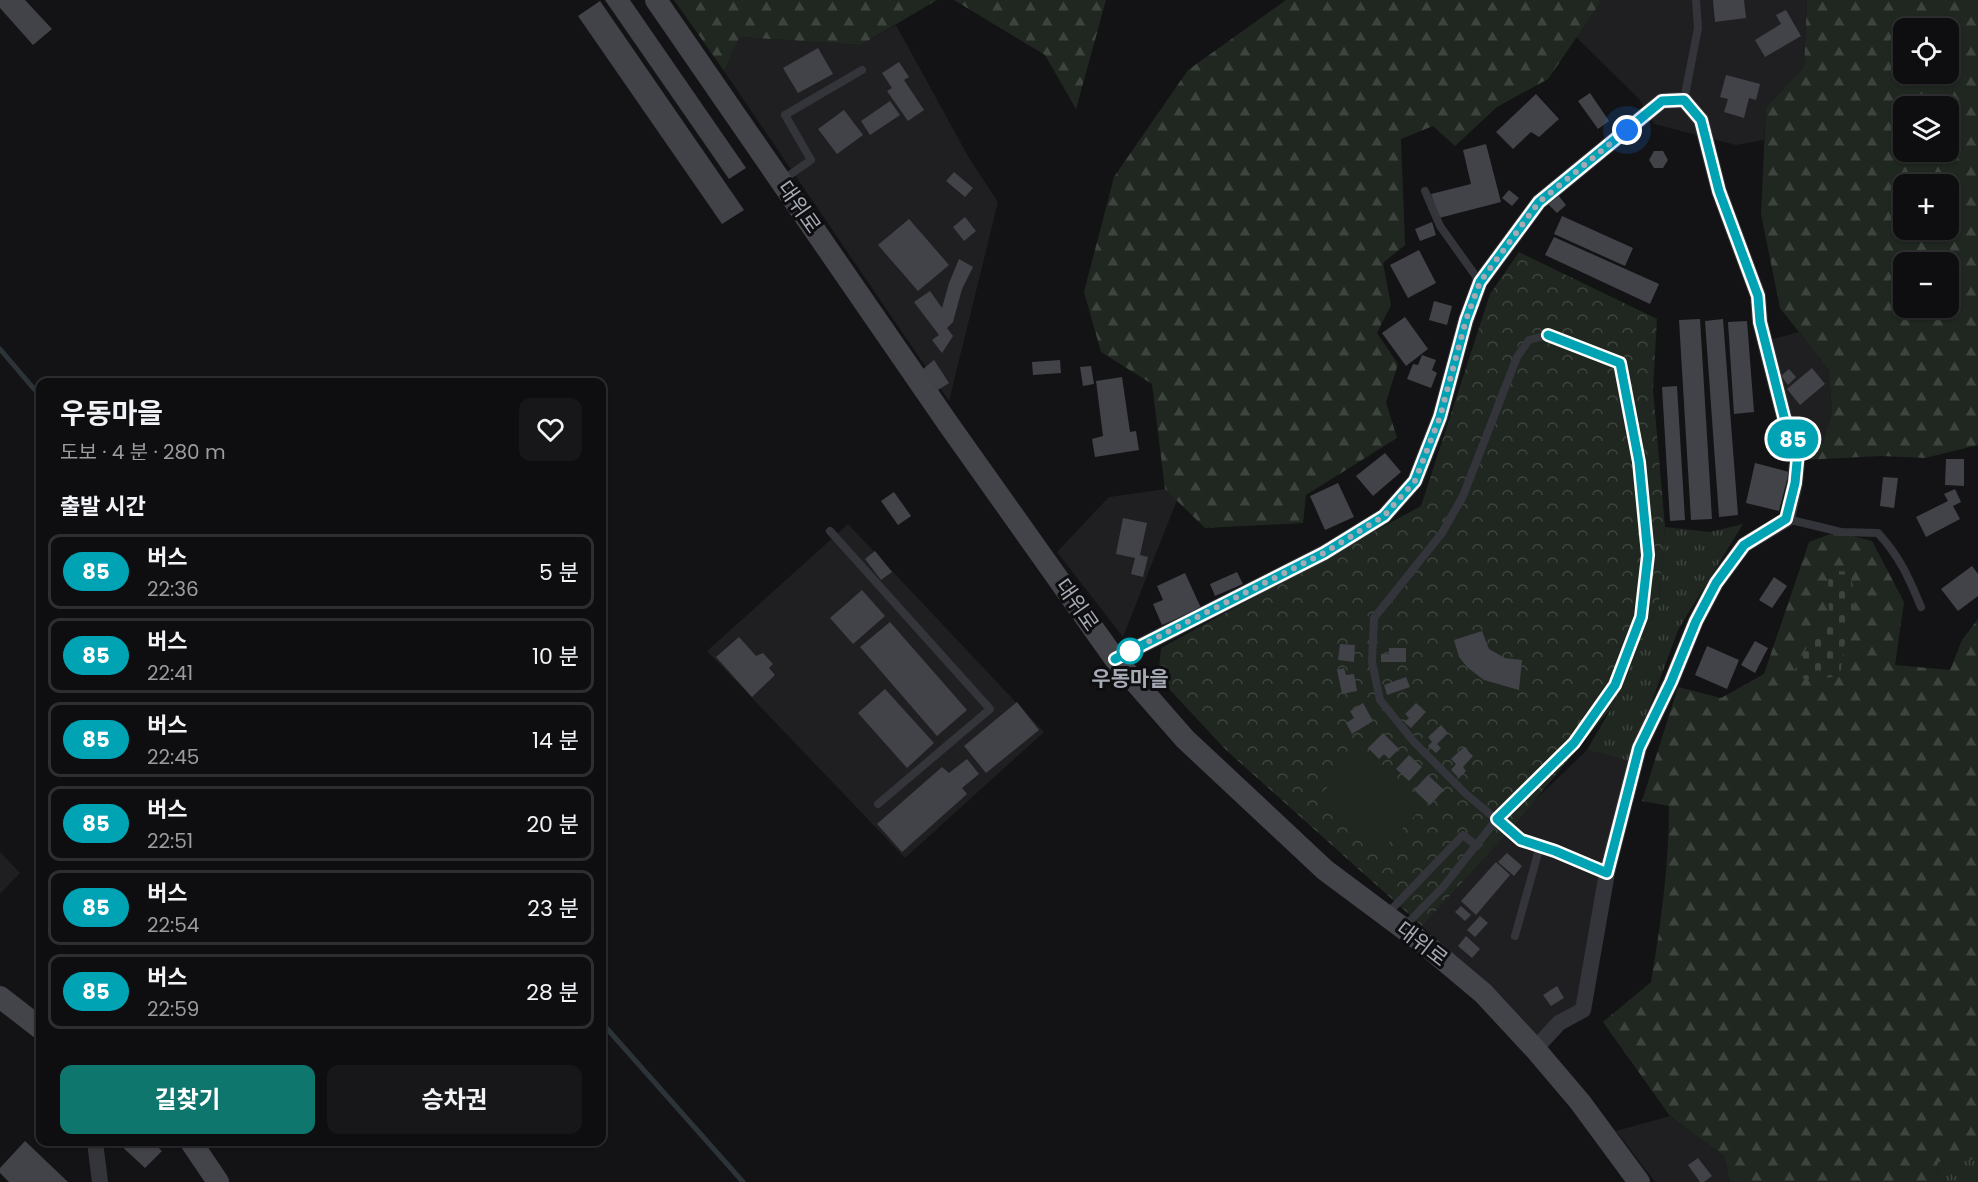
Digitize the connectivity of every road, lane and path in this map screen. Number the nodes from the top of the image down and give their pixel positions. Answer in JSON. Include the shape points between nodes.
{"nodes":[{"id":1,"x":656,"y":0,"type":"edge"},
{"id":2,"x":1696,"y":0,"type":"edge"},
{"id":3,"x":862,"y":70,"type":"dead end"},
{"id":4,"x":1684,"y":100,"type":"junction"},
{"id":5,"x":781,"y":181,"type":"junction"},
{"id":6,"x":1425,"y":191,"type":"dead end"},
{"id":7,"x":1480,"y":282,"type":"junction"},
{"id":8,"x":1786,"y":519,"type":"junction"},
{"id":9,"x":830,"y":531,"type":"dead end"},
{"id":10,"x":1921,"y":607,"type":"dead end"},
{"id":11,"x":1115,"y":659,"type":"junction"},
{"id":12,"x":878,"y":804,"type":"dead end"},
{"id":13,"x":1497,"y":819,"type":"junction"},
{"id":14,"x":1477,"y":846,"type":"junction"},
{"id":15,"x":1540,"y":846,"type":"junction"},
{"id":16,"x":1607,"y":873,"type":"junction"},
{"id":17,"x":1394,"y":922,"type":"junction"},
{"id":18,"x":1515,"y":936,"type":"dead end"},
{"id":19,"x":0,"y":997,"type":"edge"},
{"id":20,"x":36,"y":1025,"type":"edge"},
{"id":21,"x":1535,"y":1049,"type":"junction"},
{"id":22,"x":96,"y":1146,"type":"edge"},
{"id":23,"x":194,"y":1146,"type":"edge"},
{"id":24,"x":100,"y":1182,"type":"edge"},
{"id":25,"x":218,"y":1182,"type":"edge"},
{"id":26,"x":1639,"y":1182,"type":"edge"}],
"edges":[{"from":1,"to":5,"type":"main road","name":"대위로"},
{"from":2,"to":4,"type":"lane","via":[[1698,28]]},
{"from":3,"to":5,"type":"lane","via":[[785,115],[811,160]]},
{"from":4,"to":7,"type":"street","via":[[1662,101],[1539,202]]},
{"from":4,"to":8,"type":"street","via":[[1701,120],[1719,191],[1758,296],[1760,322],[1784,417],[1798,452]]},
{"from":5,"to":11,"type":"main road","name":"대위로"},
{"from":6,"to":7,"type":"lane","via":[[1440,226]]},
{"from":7,"to":11,"type":"street","via":[[1440,417],[1415,481],[1384,516],[1324,553]]},
{"from":8,"to":10,"type":"lane","via":[[1841,532],[1878,534],[1896,552]]},
{"from":8,"to":16,"type":"street","via":[[1744,545],[1716,583],[1696,621],[1639,748]]},
{"from":9,"to":12,"type":"lane","via":[[990,709]]},
{"from":11,"to":17,"type":"main road","name":"대위로","via":[[1185,739],[1325,870]]},
{"from":13,"to":13,"type":"lane","via":[[1414,742],[1380,700],[1372,662],[1374,618],[1442,533],[1463,496],[1517,357],[1528,340],[1548,335],[1620,363],[1639,462],[1648,555],[1641,617],[1615,685],[1574,743]]},
{"from":13,"to":14,"type":"lane"},
{"from":13,"to":15,"type":"lane","via":[[1521,840]]},
{"from":14,"to":17,"type":"lane","via":[[1443,887]]},
{"from":14,"to":17,"type":"lane","via":[[1463,835]]},
{"from":15,"to":16,"type":"lane"},
{"from":15,"to":18,"type":"lane"},
{"from":16,"to":21,"type":"street","via":[[1583,1010],[1559,1023]]},
{"from":17,"to":21,"type":"main road","name":"대위로","via":[[1483,993]]},
{"from":19,"to":20,"type":"main road"},
{"from":21,"to":26,"type":"main road","name":"대위로"},
{"from":22,"to":24,"type":"street"},
{"from":23,"to":25,"type":"main road"}]}
